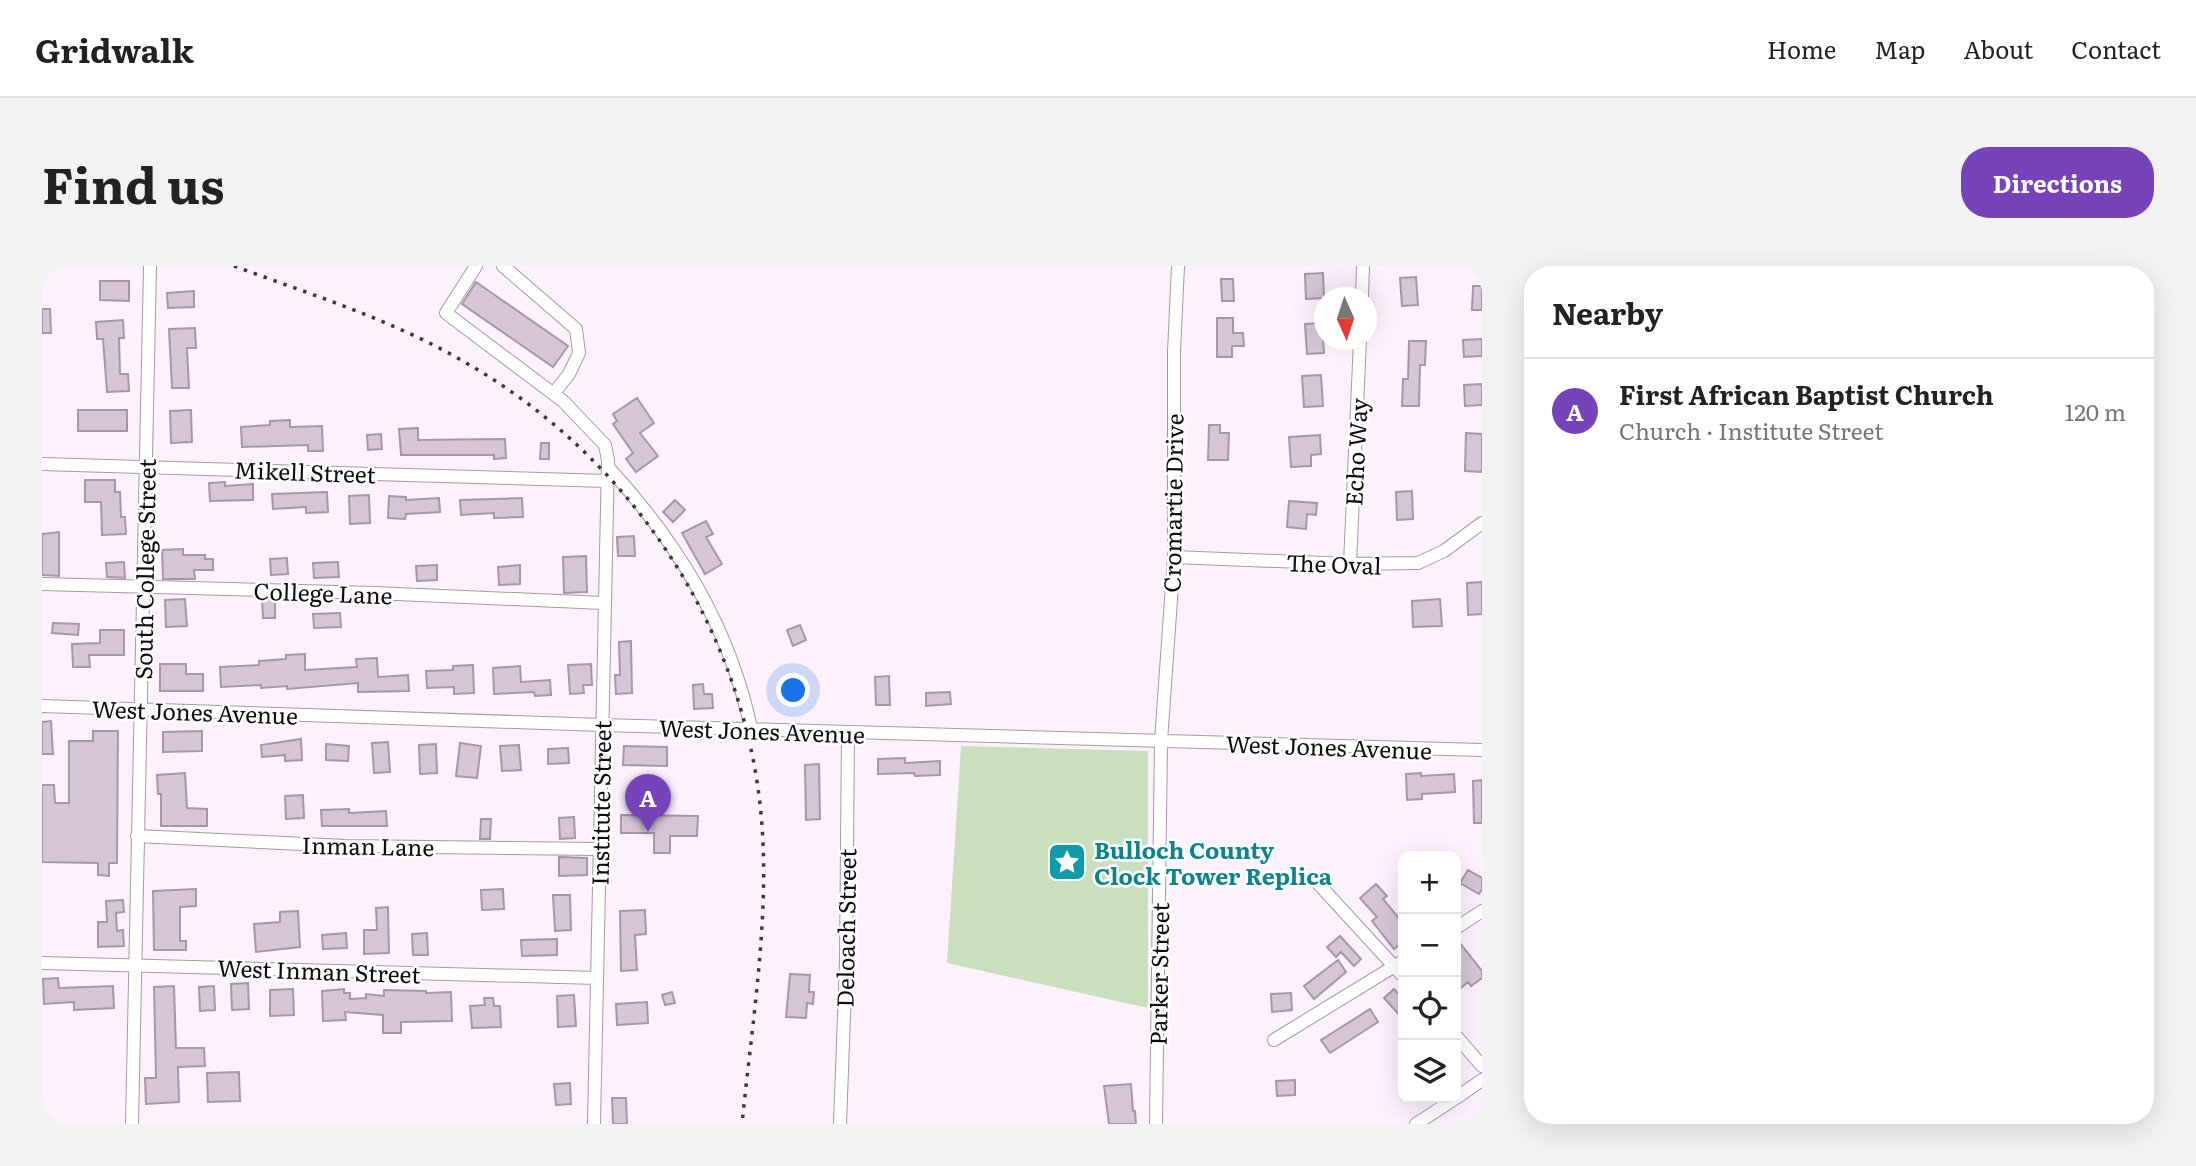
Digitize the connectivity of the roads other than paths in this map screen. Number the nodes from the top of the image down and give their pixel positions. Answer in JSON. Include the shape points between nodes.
{"nodes":[{"id":1,"x":150,"y":266,"type":"edge"},
{"id":2,"x":475,"y":266,"type":"edge"},
{"id":3,"x":503,"y":266,"type":"edge"},
{"id":4,"x":1178,"y":266,"type":"edge"},
{"id":5,"x":1363,"y":266,"type":"edge"},
{"id":6,"x":1362,"y":287,"type":"edge"},
{"id":7,"x":1360,"y":350,"type":"edge"},
{"id":8,"x":554,"y":393,"type":"junction"},
{"id":9,"x":42,"y":464,"type":"edge"},
{"id":10,"x":147,"y":466,"type":"junction"},
{"id":11,"x":608,"y":467,"type":"junction"},
{"id":12,"x":607,"y":481,"type":"junction"},
{"id":13,"x":1482,"y":523,"type":"edge"},
{"id":14,"x":1174,"y":557,"type":"junction"},
{"id":15,"x":1350,"y":564,"type":"junction"},
{"id":16,"x":42,"y":584,"type":"edge"},
{"id":17,"x":144,"y":588,"type":"junction"},
{"id":18,"x":603,"y":603,"type":"junction"},
{"id":19,"x":42,"y":706,"type":"edge"},
{"id":20,"x":141,"y":709,"type":"junction"},
{"id":21,"x":602,"y":725,"type":"junction"},
{"id":22,"x":751,"y":728,"type":"junction"},
{"id":23,"x":848,"y":733,"type":"junction"},
{"id":24,"x":1161,"y":741,"type":"junction"},
{"id":25,"x":1482,"y":750,"type":"edge"},
{"id":26,"x":137,"y":836,"type":"junction"},
{"id":27,"x":599,"y":849,"type":"junction"},
{"id":28,"x":1313,"y":878,"type":"dead end"},
{"id":29,"x":1482,"y":911,"type":"edge"},
{"id":30,"x":1461,"y":925,"type":"edge"},
{"id":31,"x":42,"y":963,"type":"edge"},
{"id":32,"x":1398,"y":965,"type":"edge"},
{"id":33,"x":136,"y":966,"type":"junction"},
{"id":34,"x":1398,"y":970,"type":"edge"},
{"id":35,"x":597,"y":978,"type":"junction"},
{"id":36,"x":1274,"y":1040,"type":"dead end"},
{"id":37,"x":1459,"y":1040,"type":"edge"},
{"id":38,"x":1482,"y":1066,"type":"edge"},
{"id":39,"x":1482,"y":1080,"type":"edge"},
{"id":40,"x":1461,"y":1095,"type":"edge"},
{"id":41,"x":1448,"y":1103,"type":"edge"},
{"id":42,"x":132,"y":1124,"type":"edge"},
{"id":43,"x":594,"y":1124,"type":"edge"},
{"id":44,"x":840,"y":1124,"type":"edge"},
{"id":45,"x":1156,"y":1124,"type":"edge"},
{"id":46,"x":1416,"y":1124,"type":"edge"}],
"edges":[{"from":1,"to":10,"type":"street","name":"South College Street"},
{"from":2,"to":8,"type":"street","via":[[446,313]]},
{"from":3,"to":8,"type":"street","via":[[576,329],[579,353]]},
{"from":4,"to":14,"type":"street","name":"Cromartie Drive"},
{"from":5,"to":6,"type":"street"},
{"from":7,"to":15,"type":"street","name":"Echo Way"},
{"from":8,"to":11,"type":"street","via":[[605,445]]},
{"from":9,"to":10,"type":"street","name":"Mikell Street"},
{"from":10,"to":12,"type":"street","name":"Mikell Street"},
{"from":10,"to":17,"type":"street","name":"South College Street"},
{"from":11,"to":12,"type":"street","name":"Institute Street"},
{"from":11,"to":22,"type":"street","via":[[652,517],[696,581],[738,675]]},
{"from":12,"to":18,"type":"street","name":"Institute Street"},
{"from":13,"to":15,"type":"street","name":"The Oval","via":[[1444,551],[1418,563]]},
{"from":14,"to":15,"type":"street","name":"The Oval"},
{"from":14,"to":24,"type":"street","name":"Cromartie Drive"},
{"from":16,"to":17,"type":"street","name":"College Lane"},
{"from":17,"to":18,"type":"street","name":"College Lane"},
{"from":17,"to":20,"type":"street","name":"South College Street"},
{"from":18,"to":21,"type":"street","name":"Institute Street"},
{"from":19,"to":20,"type":"street","name":"West Jones Avenue"},
{"from":20,"to":21,"type":"street","name":"West Jones Avenue"},
{"from":20,"to":26,"type":"street","name":"South College Street"},
{"from":21,"to":22,"type":"street","name":"West Jones Avenue"},
{"from":21,"to":27,"type":"street","name":"Institute Street"},
{"from":22,"to":23,"type":"street","name":"West Jones Avenue"},
{"from":23,"to":24,"type":"street","name":"West Jones Avenue"},
{"from":23,"to":44,"type":"street","name":"Deloach Street"},
{"from":24,"to":25,"type":"street","name":"West Jones Avenue"},
{"from":24,"to":45,"type":"street","name":"Parker Street"},
{"from":26,"to":27,"type":"street","name":"Inman Lane","via":[[345,846]]},
{"from":26,"to":33,"type":"street","name":"South College Street"},
{"from":27,"to":35,"type":"street","name":"Institute Street"},
{"from":28,"to":32,"type":"street"},
{"from":29,"to":30,"type":"street"},
{"from":31,"to":33,"type":"street","name":"West Inman Street"},
{"from":33,"to":35,"type":"street","name":"West Inman Street"},
{"from":33,"to":42,"type":"street","name":"South College Street"},
{"from":34,"to":36,"type":"street"},
{"from":35,"to":43,"type":"street","name":"Institute Street"},
{"from":37,"to":38,"type":"street"},
{"from":39,"to":40,"type":"street"},
{"from":41,"to":46,"type":"street"}]}
